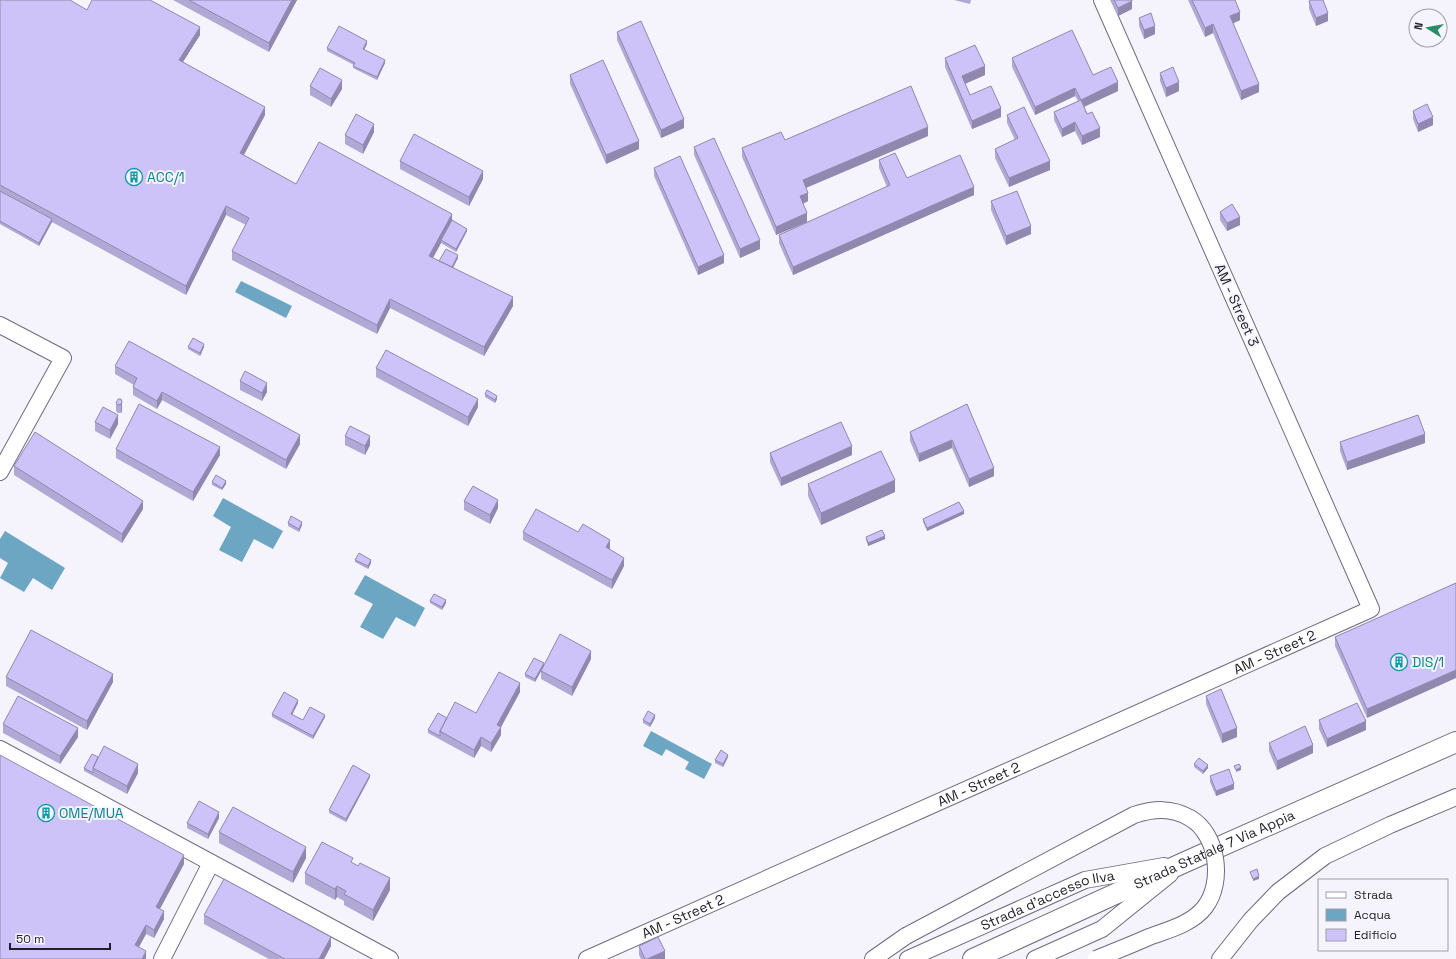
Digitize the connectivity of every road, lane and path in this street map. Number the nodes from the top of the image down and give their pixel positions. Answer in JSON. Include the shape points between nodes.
{"nodes":[{"id":1,"x":1102,"y":0,"type":"edge"},
{"id":2,"x":0,"y":325,"type":"edge"},
{"id":3,"x":0,"y":472,"type":"edge"},
{"id":4,"x":1371,"y":609,"type":"joint"},
{"id":5,"x":1456,"y":742,"type":"edge"},
{"id":6,"x":0,"y":749,"type":"edge"},
{"id":7,"x":1456,"y":797,"type":"edge"},
{"id":8,"x":211,"y":863,"type":"junction"},
{"id":9,"x":1184,"y":863,"type":"junction"},
{"id":10,"x":162,"y":959,"type":"edge"},
{"id":11,"x":390,"y":959,"type":"edge"},
{"id":12,"x":587,"y":959,"type":"edge"},
{"id":13,"x":873,"y":959,"type":"edge"},
{"id":14,"x":908,"y":959,"type":"edge"},
{"id":15,"x":973,"y":959,"type":"edge"},
{"id":16,"x":1035,"y":959,"type":"edge"},
{"id":17,"x":1096,"y":959,"type":"edge"},
{"id":18,"x":1220,"y":959,"type":"edge"}],
"edges":[{"from":1,"to":4,"type":"street","name":"AM - Street 3"},
{"from":2,"to":3,"type":"street","via":[[63,358]]},
{"from":4,"to":12,"type":"street","name":"AM - Street 2"},
{"from":5,"to":9,"type":"main road","name":"Strada Statale 7 Via Appia"},
{"from":6,"to":8,"type":"street"},
{"from":7,"to":18,"type":"street","via":[[1325,856],[1278,892],[1251,920]]},
{"from":8,"to":10,"type":"street"},
{"from":8,"to":11,"type":"street"},
{"from":9,"to":14,"type":"street","name":"Strada d'accesso Ilva","via":[[1085,880]]},
{"from":9,"to":15,"type":"main road","name":"Strada Statale 7 Via Appia"},
{"from":9,"to":16,"type":"street","via":[[1102,929]]},
{"from":13,"to":17,"type":"street","bridge":true,"via":[[906,936],[1134,815],[1145,811],[1162,810],[1180,813],[1190,818],[1197,823],[1208,840],[1216,863],[1215,885],[1204,908],[1185,923]]}]}
